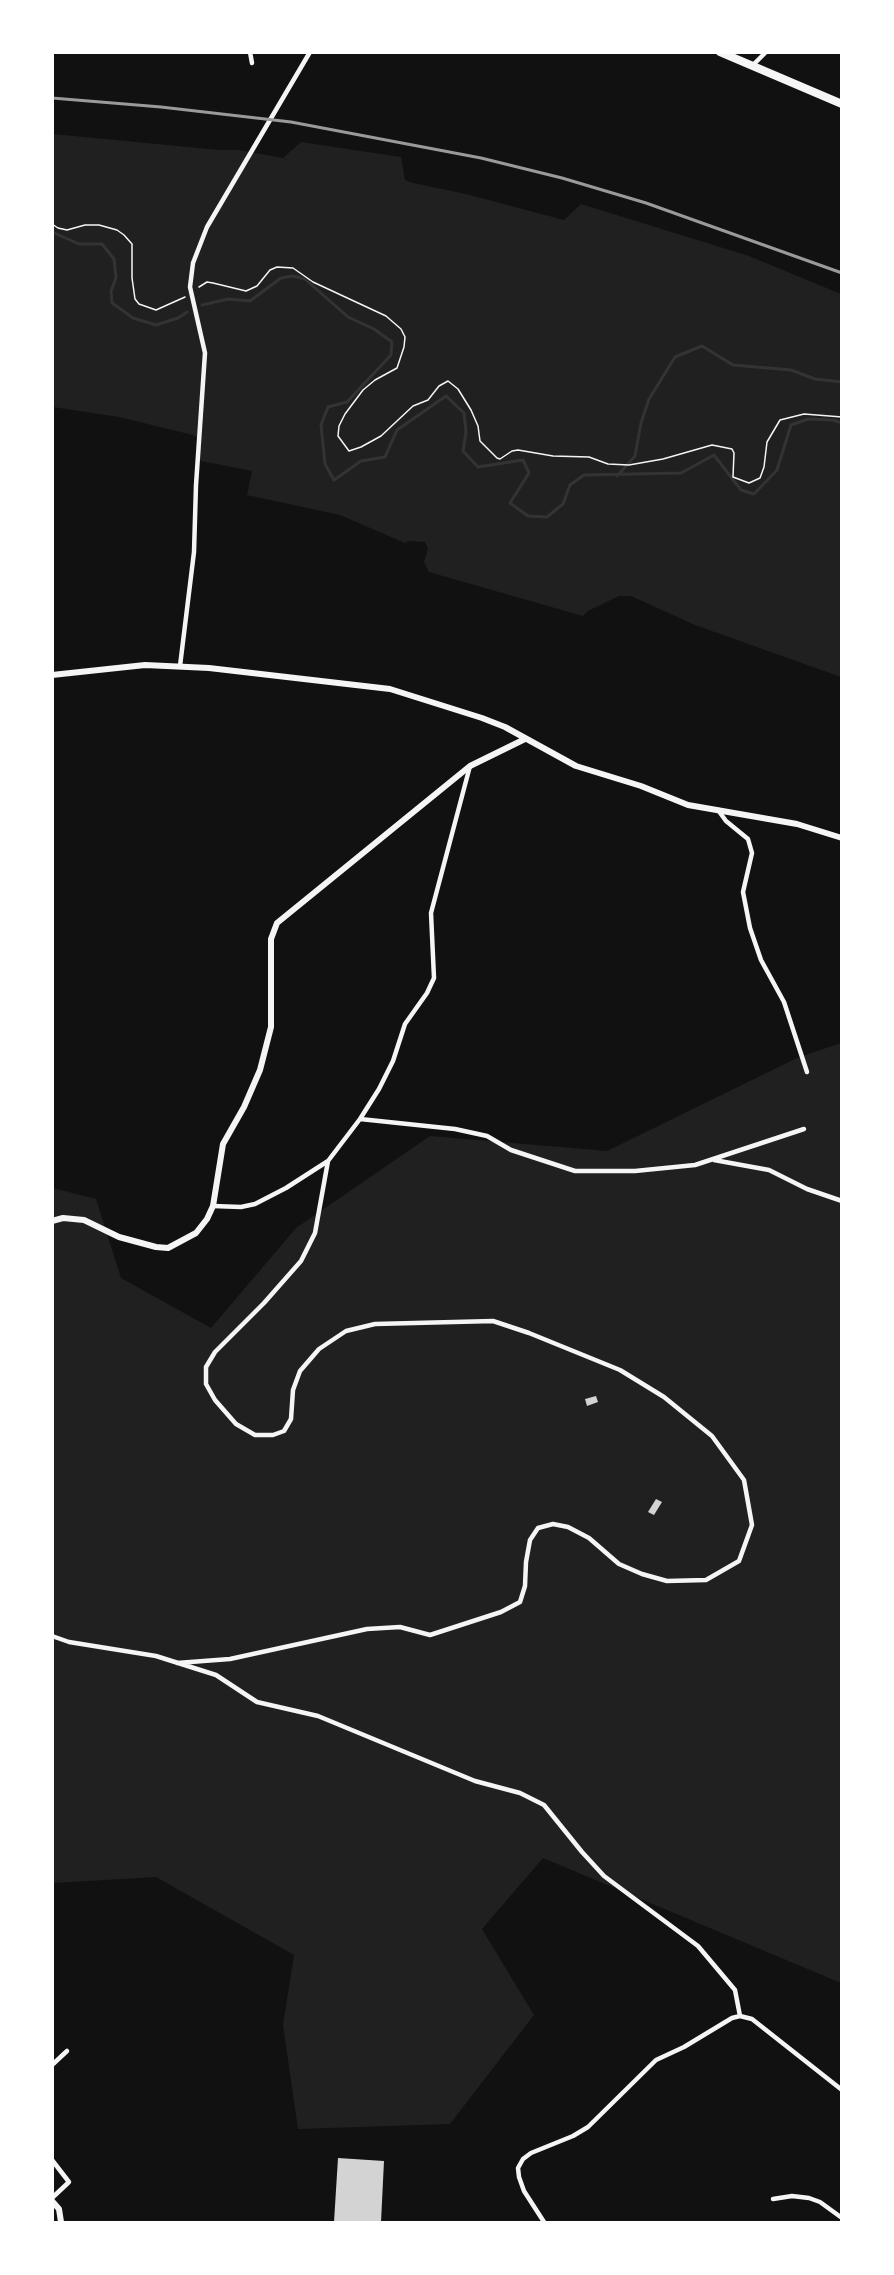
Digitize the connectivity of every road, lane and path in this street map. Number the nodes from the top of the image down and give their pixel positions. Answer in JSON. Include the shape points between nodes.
{"nodes":[{"id":1,"x":250,"y":52,"type":"edge"},
{"id":2,"x":310,"y":52,"type":"edge"},
{"id":3,"x":720,"y":52,"type":"edge"},
{"id":4,"x":766,"y":52,"type":"edge"},
{"id":5,"x":252,"y":63,"type":"dead end"},
{"id":6,"x":752,"y":66,"type":"junction"},
{"id":7,"x":842,"y":104,"type":"edge"},
{"id":8,"x":52,"y":224,"type":"edge"},
{"id":9,"x":191,"y":294,"type":"junction"},
{"id":10,"x":842,"y":417,"type":"edge"},
{"id":11,"x":180,"y":666,"type":"junction"},
{"id":12,"x":52,"y":675,"type":"edge"},
{"id":13,"x":525,"y":738,"type":"junction"},
{"id":14,"x":470,"y":766,"type":"junction"},
{"id":15,"x":718,"y":810,"type":"junction"},
{"id":16,"x":842,"y":838,"type":"edge"},
{"id":17,"x":807,"y":1072,"type":"dead end"},
{"id":18,"x":360,"y":1119,"type":"junction"},
{"id":19,"x":804,"y":1129,"type":"dead end"},
{"id":20,"x":712,"y":1159,"type":"junction"},
{"id":21,"x":328,"y":1161,"type":"junction"},
{"id":22,"x":842,"y":1201,"type":"edge"},
{"id":23,"x":213,"y":1206,"type":"junction"},
{"id":24,"x":52,"y":1221,"type":"edge"},
{"id":25,"x":52,"y":1636,"type":"edge"},
{"id":26,"x":177,"y":1663,"type":"junction"},
{"id":27,"x":740,"y":2016,"type":"junction"},
{"id":28,"x":67,"y":2051,"type":"dead end"},
{"id":29,"x":52,"y":2065,"type":"edge"},
{"id":30,"x":842,"y":2090,"type":"edge"},
{"id":31,"x":52,"y":2160,"type":"edge"},
{"id":32,"x":52,"y":2199,"type":"edge"},
{"id":33,"x":773,"y":2199,"type":"dead end"},
{"id":34,"x":842,"y":2218,"type":"edge"},
{"id":35,"x":61,"y":2223,"type":"edge"},
{"id":36,"x":544,"y":2223,"type":"edge"}],
"edges":[{"from":1,"to":5,"type":"street"},
{"from":2,"to":9,"type":"street","via":[[207,227],[193,263]]},
{"from":3,"to":6,"type":"highway"},
{"from":4,"to":6,"type":"street"},
{"from":6,"to":7,"type":"highway"},
{"from":8,"to":9,"type":"path","via":[[67,230],[99,225],[124,235],[132,244],[132,278],[139,304],[156,310]]},
{"from":9,"to":10,"type":"path","via":[[207,282],[246,291],[257,286],[270,270],[293,268],[313,282],[386,316],[401,329],[404,347],[397,368],[363,390],[339,426],[338,436],[349,451],[381,436],[448,381],[471,410],[480,441],[497,458],[518,450],[629,465],[712,445],[732,449],[733,477],[749,483],[760,478],[767,442],[780,420],[804,414]]},
{"from":9,"to":11,"type":"street","via":[[206,353],[194,552]]},
{"from":11,"to":12,"type":"street","via":[[145,665]]},
{"from":11,"to":13,"type":"street","via":[[390,689],[482,718]]},
{"from":13,"to":14,"type":"street"},
{"from":13,"to":15,"type":"street","via":[[576,766],[688,805]]},
{"from":14,"to":18,"type":"street","via":[[431,914],[434,978],[405,1024],[393,1060]]},
{"from":14,"to":23,"type":"street","via":[[277,923],[271,939],[272,1027],[260,1070],[223,1144]]},
{"from":15,"to":16,"type":"street","via":[[797,824]]},
{"from":15,"to":17,"type":"street","via":[[748,839],[752,853],[743,892],[750,928],[761,960],[784,1002]]},
{"from":18,"to":20,"type":"street","via":[[487,1136],[511,1150],[575,1171],[635,1171],[695,1165]]},
{"from":18,"to":21,"type":"street"},
{"from":19,"to":20,"type":"street"},
{"from":20,"to":22,"type":"street","via":[[769,1170]]},
{"from":21,"to":23,"type":"street","via":[[255,1204]]},
{"from":21,"to":26,"type":"street","via":[[315,1233],[301,1261],[214,1352],[207,1367],[206,1384],[236,1424],[255,1436],[284,1431],[291,1419],[293,1390],[300,1371],[320,1349],[346,1332],[375,1324],[493,1321],[620,1370],[664,1397],[712,1436],[744,1480],[752,1525],[739,1561],[706,1580],[667,1581],[619,1564],[589,1538],[552,1524],[538,1528],[530,1540],[520,1602],[501,1611],[429,1635],[400,1627],[367,1629],[230,1659]]},
{"from":23,"to":24,"type":"street","via":[[196,1233],[168,1248],[140,1244],[84,1220]]},
{"from":25,"to":26,"type":"street"},
{"from":26,"to":27,"type":"street","via":[[216,1675],[257,1702],[318,1716],[475,1781],[520,1792],[544,1806],[604,1876],[698,1946],[735,1990]]},
{"from":27,"to":30,"type":"street","via":[[766,2029]]},
{"from":27,"to":36,"type":"street","via":[[656,2060],[588,2127],[523,2159],[519,2177]]},
{"from":28,"to":29,"type":"street"},
{"from":31,"to":32,"type":"street","via":[[69,2182]]},
{"from":32,"to":35,"type":"street"},
{"from":33,"to":34,"type":"street","via":[[809,2198]]}]}
